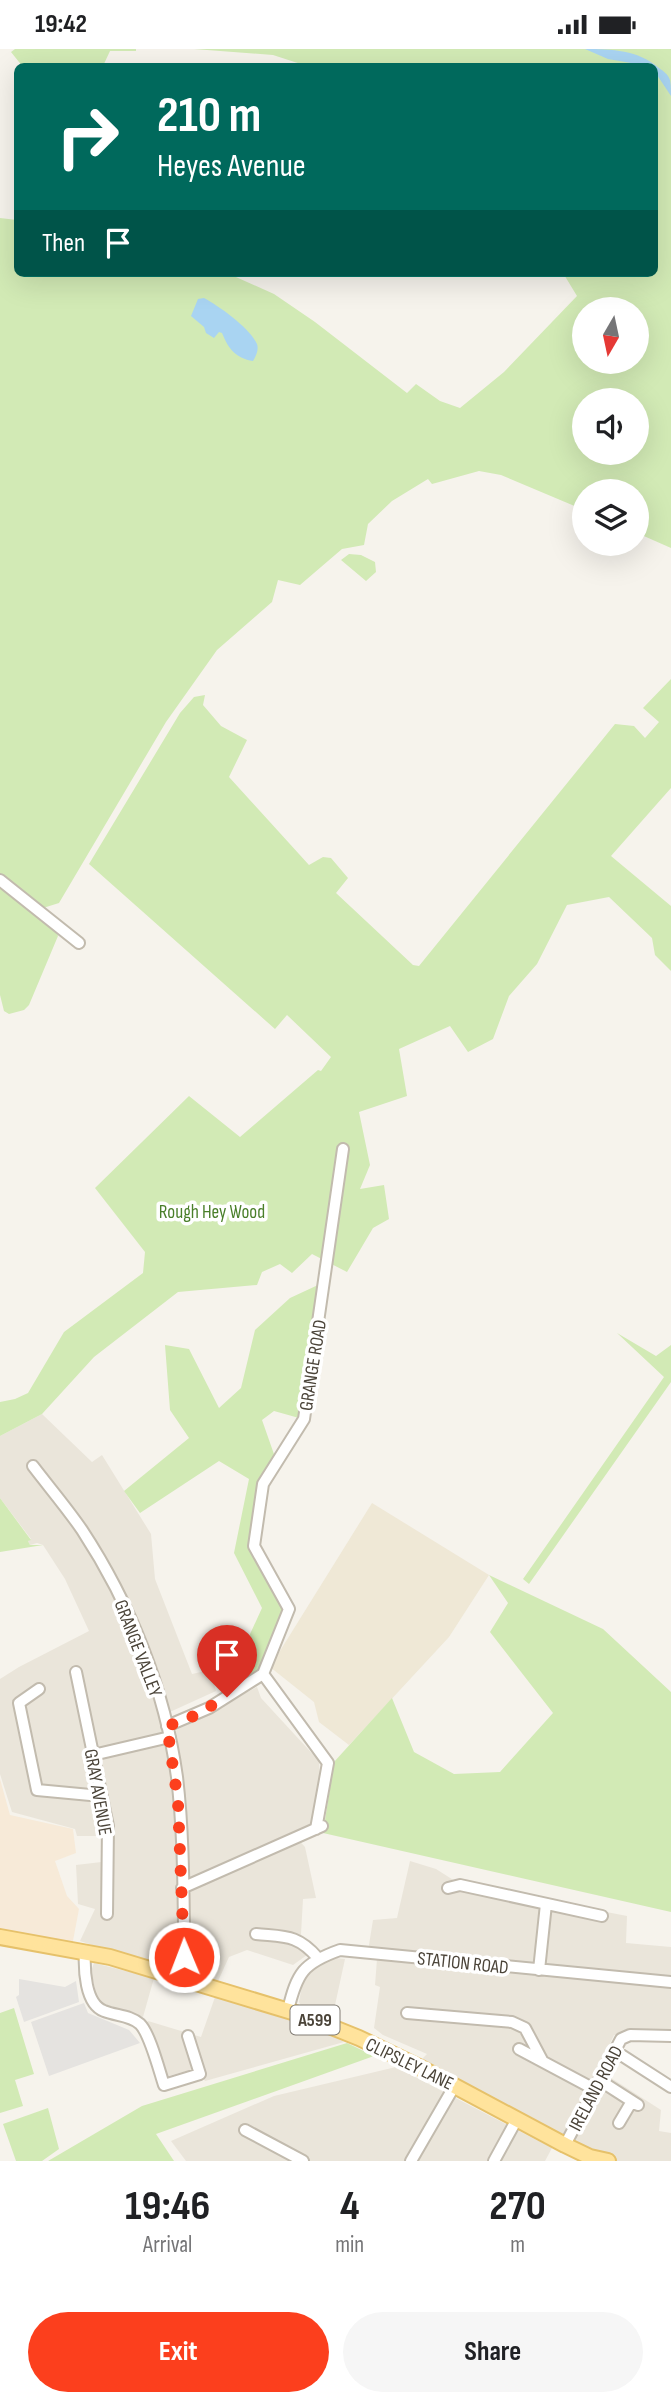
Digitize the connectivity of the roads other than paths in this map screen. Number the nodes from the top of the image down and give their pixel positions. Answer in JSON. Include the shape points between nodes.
{"nodes":[{"id":1,"x":0,"y":880,"type":"edge"},
{"id":2,"x":79,"y":943,"type":"dead end"},
{"id":3,"x":343,"y":1149,"type":"dead end"},
{"id":4,"x":33,"y":1466,"type":"dead end"},
{"id":5,"x":76,"y":1672,"type":"dead end"},
{"id":6,"x":264,"y":1674,"type":"junction"},
{"id":7,"x":38,"y":1689,"type":"dead end"},
{"id":8,"x":169,"y":1732,"type":"junction"},
{"id":9,"x":93,"y":1755,"type":"junction"},
{"id":10,"x":101,"y":1796,"type":"junction"},
{"id":11,"x":182,"y":1888,"type":"junction"},
{"id":12,"x":446,"y":1889,"type":"dead end"},
{"id":13,"x":546,"y":1905,"type":"junction"},
{"id":14,"x":107,"y":1914,"type":"dead end"},
{"id":15,"x":602,"y":1916,"type":"dead end"},
{"id":16,"x":0,"y":1937,"type":"edge"},
{"id":17,"x":264,"y":1947,"type":"dead end"},
{"id":18,"x":85,"y":1952,"type":"junction"},
{"id":19,"x":318,"y":1958,"type":"junction"},
{"id":20,"x":539,"y":1970,"type":"junction"},
{"id":21,"x":185,"y":1980,"type":"junction"},
{"id":22,"x":671,"y":1982,"type":"edge"},
{"id":23,"x":288,"y":2010,"type":"junction"},
{"id":24,"x":407,"y":2013,"type":"dead end"},
{"id":25,"x":188,"y":2036,"type":"dead end"},
{"id":26,"x":671,"y":2036,"type":"edge"},
{"id":27,"x":205,"y":2047,"type":"dead end"},
{"id":28,"x":519,"y":2049,"type":"dead end"},
{"id":29,"x":193,"y":2050,"type":"junction"},
{"id":30,"x":615,"y":2051,"type":"junction"},
{"id":31,"x":542,"y":2060,"type":"junction"},
{"id":32,"x":455,"y":2085,"type":"junction"},
{"id":33,"x":597,"y":2085,"type":"junction"},
{"id":34,"x":671,"y":2087,"type":"edge"},
{"id":35,"x":517,"y":2119,"type":"junction"},
{"id":36,"x":619,"y":2123,"type":"dead end"},
{"id":37,"x":245,"y":2130,"type":"dead end"},
{"id":38,"x":565,"y":2145,"type":"junction"},
{"id":39,"x":303,"y":2161,"type":"edge"},
{"id":40,"x":411,"y":2161,"type":"edge"},
{"id":41,"x":494,"y":2161,"type":"edge"},
{"id":42,"x":608,"y":2161,"type":"edge"}],
"edges":[{"from":1,"to":2,"type":"street"},
{"from":3,"to":6,"type":"street","name":"GRANGE ROAD","via":[[304,1419],[264,1484],[254,1546],[289,1609]]},
{"from":4,"to":8,"type":"street","name":"GRANGE VALLEY","via":[[111,1577],[153,1676]]},
{"from":5,"to":9,"type":"street","name":"GRAY AVENUE"},
{"from":6,"to":8,"type":"street"},
{"from":6,"to":11,"type":"street","via":[[328,1763],[319,1827]]},
{"from":7,"to":10,"type":"street","via":[[19,1703],[37,1790]]},
{"from":8,"to":9,"type":"street"},
{"from":8,"to":11,"type":"street","name":"GRANGE VALLEY","via":[[177,1779]]},
{"from":9,"to":10,"type":"street","name":"GRAY AVENUE"},
{"from":10,"to":14,"type":"street","name":"GRAY AVENUE","via":[[108,1826]]},
{"from":11,"to":21,"type":"street","name":"GRANGE VALLEY"},
{"from":12,"to":13,"type":"street","via":[[460,1885]]},
{"from":13,"to":15,"type":"street"},
{"from":13,"to":20,"type":"street"},
{"from":16,"to":18,"type":"main road","name":"CLIPSLEY LANE","number":"A599"},
{"from":17,"to":19,"type":"street","via":[[261,1934],[295,1938]]},
{"from":18,"to":21,"type":"main road","name":"CLIPSLEY LANE","number":"A599"},
{"from":18,"to":29,"type":"street","via":[[94,2004],[143,2028],[164,2085],[200,2074]]},
{"from":19,"to":20,"type":"street","name":"STATION ROAD","via":[[340,1950]]},
{"from":19,"to":23,"type":"street","via":[[301,1973]]},
{"from":20,"to":22,"type":"street","name":"STATION ROAD"},
{"from":21,"to":23,"type":"main road","name":"CLIPSLEY LANE","number":"A599"},
{"from":23,"to":32,"type":"main road","name":"CLIPSLEY LANE","number":"A599","via":[[359,2038]]},
{"from":24,"to":31,"type":"street","via":[[512,2022],[525,2028]]},
{"from":25,"to":29,"type":"street"},
{"from":26,"to":30,"type":"street","name":"IRELAND ROAD","via":[[626,2036]]},
{"from":27,"to":29,"type":"street"},
{"from":28,"to":31,"type":"street"},
{"from":30,"to":33,"type":"street","name":"IRELAND ROAD"},
{"from":30,"to":34,"type":"street"},
{"from":31,"to":33,"type":"street"},
{"from":32,"to":35,"type":"main road","name":"CLIPSLEY LANE","number":"A599"},
{"from":32,"to":40,"type":"street"},
{"from":33,"to":36,"type":"street","via":[[635,2103]]},
{"from":33,"to":38,"type":"street","name":"IRELAND ROAD"},
{"from":35,"to":38,"type":"main road","name":"CLIPSLEY LANE","number":"A599"},
{"from":35,"to":41,"type":"street"},
{"from":37,"to":39,"type":"street"},
{"from":38,"to":42,"type":"main road","name":"CLIPSLEY LANE","number":"A599"}]}
